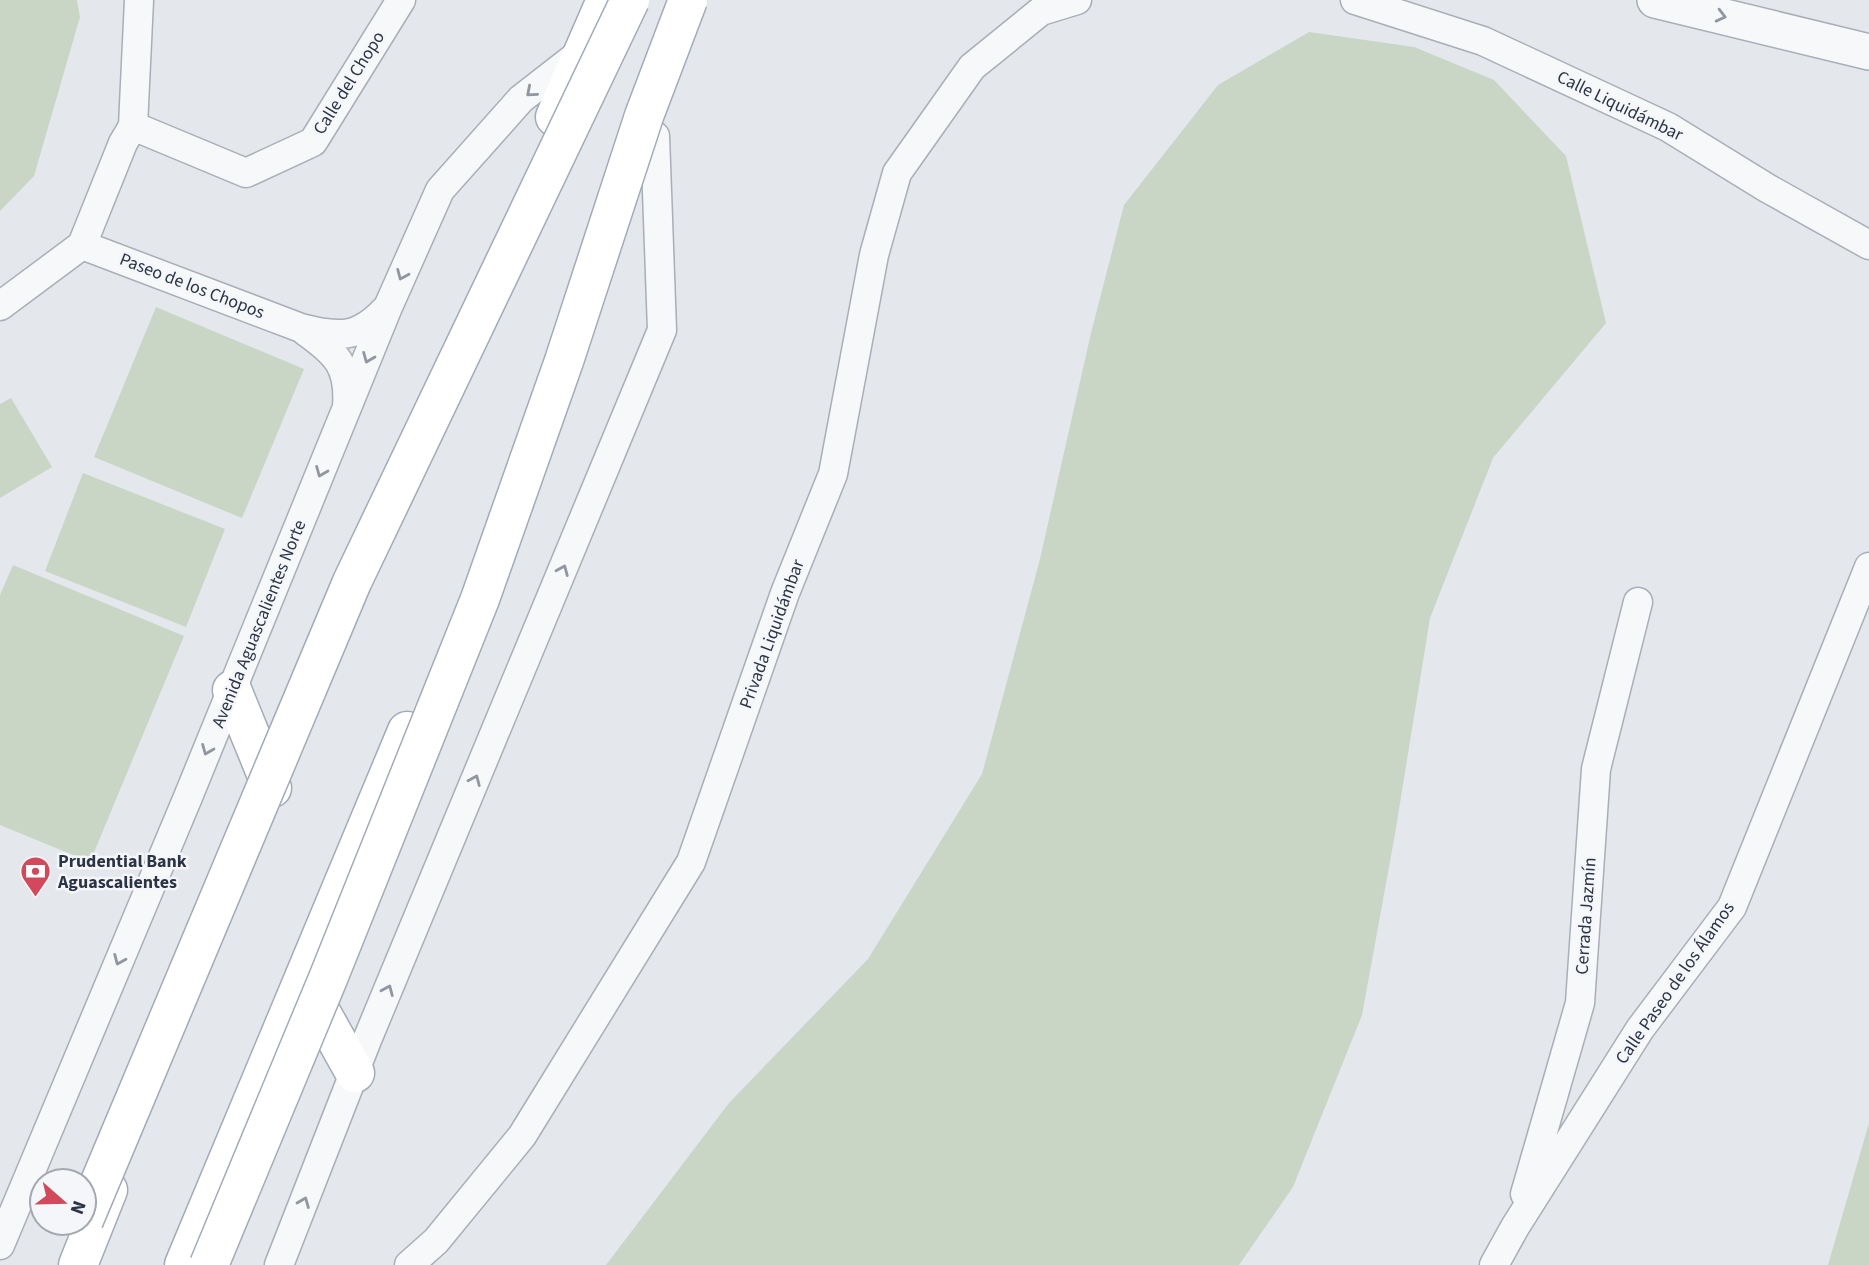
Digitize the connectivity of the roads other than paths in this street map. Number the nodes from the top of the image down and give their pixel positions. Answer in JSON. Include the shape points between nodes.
{"nodes":[{"id":1,"x":139,"y":0,"type":"edge"},
{"id":2,"x":401,"y":0,"type":"edge"},
{"id":3,"x":606,"y":0,"type":"edge"},
{"id":4,"x":629,"y":0,"type":"edge"},
{"id":5,"x":688,"y":0,"type":"edge"},
{"id":6,"x":705,"y":0,"type":"edge"},
{"id":7,"x":1077,"y":0,"type":"edge"},
{"id":8,"x":1355,"y":0,"type":"edge"},
{"id":9,"x":1655,"y":0,"type":"edge"},
{"id":10,"x":584,"y":49,"type":"junction"},
{"id":11,"x":1869,"y":52,"type":"edge"},
{"id":12,"x":133,"y":126,"type":"junction"},
{"id":13,"x":655,"y":136,"type":"junction"},
{"id":14,"x":82,"y":245,"type":"junction"},
{"id":15,"x":1869,"y":245,"type":"edge"},
{"id":16,"x":0,"y":306,"type":"edge"},
{"id":17,"x":388,"y":307,"type":"junction"},
{"id":18,"x":301,"y":328,"type":"junction"},
{"id":19,"x":347,"y":409,"type":"junction"},
{"id":20,"x":1869,"y":567,"type":"edge"},
{"id":21,"x":1638,"y":601,"type":"dead end"},
{"id":22,"x":232,"y":690,"type":"junction"},
{"id":23,"x":272,"y":788,"type":"junction"},
{"id":24,"x":303,"y":980,"type":"junction"},
{"id":25,"x":355,"y":1073,"type":"junction"},
{"id":26,"x":98,"y":1186,"type":"edge"},
{"id":27,"x":1515,"y":1227,"type":"junction"},
{"id":28,"x":77,"y":1237,"type":"edge"},
{"id":29,"x":0,"y":1245,"type":"edge"},
{"id":30,"x":65,"y":1265,"type":"edge"},
{"id":31,"x":78,"y":1265,"type":"edge"},
{"id":32,"x":184,"y":1265,"type":"edge"},
{"id":33,"x":209,"y":1265,"type":"edge"},
{"id":34,"x":279,"y":1265,"type":"edge"},
{"id":35,"x":409,"y":1265,"type":"edge"},
{"id":36,"x":1494,"y":1265,"type":"edge"}],
"edges":[{"from":1,"to":12,"type":"street"},
{"from":2,"to":12,"type":"street","name":"Calle del Chopo","via":[[313,142],[246,173]]},
{"from":3,"to":10,"type":"main road","name":"Avenida Aguascalientes Norte"},
{"from":4,"to":26,"type":"main road","bridge":true,"via":[[352,582]]},
{"from":5,"to":33,"type":"main road","bridge":true,"via":[[643,116],[480,599]]},
{"from":6,"to":13,"type":"main road"},
{"from":7,"to":35,"type":"street","name":"Privada Liquidámbar","via":[[1041,11],[972,67],[897,173],[874,255],[833,474],[785,593],[691,862],[522,1136],[436,1241]]},
{"from":8,"to":15,"type":"street","name":"Calle Liquidámbar","via":[[1483,41],[1668,127]]},
{"from":9,"to":11,"type":"street","one_way":true},
{"from":10,"to":17,"type":"street","name":"Avenida Aguascalientes Norte","one_way":true,"via":[[522,99],[440,190]]},
{"from":10,"to":23,"type":"main road","name":"Avenida Aguascalientes Norte"},
{"from":12,"to":14,"type":"street"},
{"from":13,"to":24,"type":"main road"},
{"from":25,"to":13,"type":"street","one_way":true,"via":[[662,330]]},
{"from":14,"to":16,"type":"street"},
{"from":14,"to":18,"type":"street","name":"Paseo de los Chopos"},
{"from":17,"to":18,"type":"street","name":"Paseo de los Chopos","via":[[352,332],[335,336]]},
{"from":17,"to":19,"type":"street","name":"Avenida Aguascalientes Norte","one_way":true},
{"from":18,"to":19,"type":"street","name":"Paseo de los Chopos","via":[[330,348],[340,362],[346,377]]},
{"from":19,"to":22,"type":"street","name":"Avenida Aguascalientes Norte","one_way":true},
{"from":20,"to":27,"type":"street","name":"Calle Paseo de los Álamos","via":[[1732,907],[1640,1028]]},
{"from":21,"to":27,"type":"street","name":"Cerrada Jazmín","via":[[1597,769],[1580,1003]]},
{"from":22,"to":23,"type":"main road"},
{"from":22,"to":29,"type":"street","name":"Avenida Aguascalientes Norte","one_way":true},
{"from":23,"to":31,"type":"main road","name":"Avenida Aguascalientes Norte"},
{"from":24,"to":25,"type":"main road"},
{"from":24,"to":32,"type":"main road"},
{"from":34,"to":25,"type":"street","one_way":true},
{"from":27,"to":36,"type":"street","name":"Calle Paseo de los Álamos"},
{"from":28,"to":30,"type":"main road"}]}
